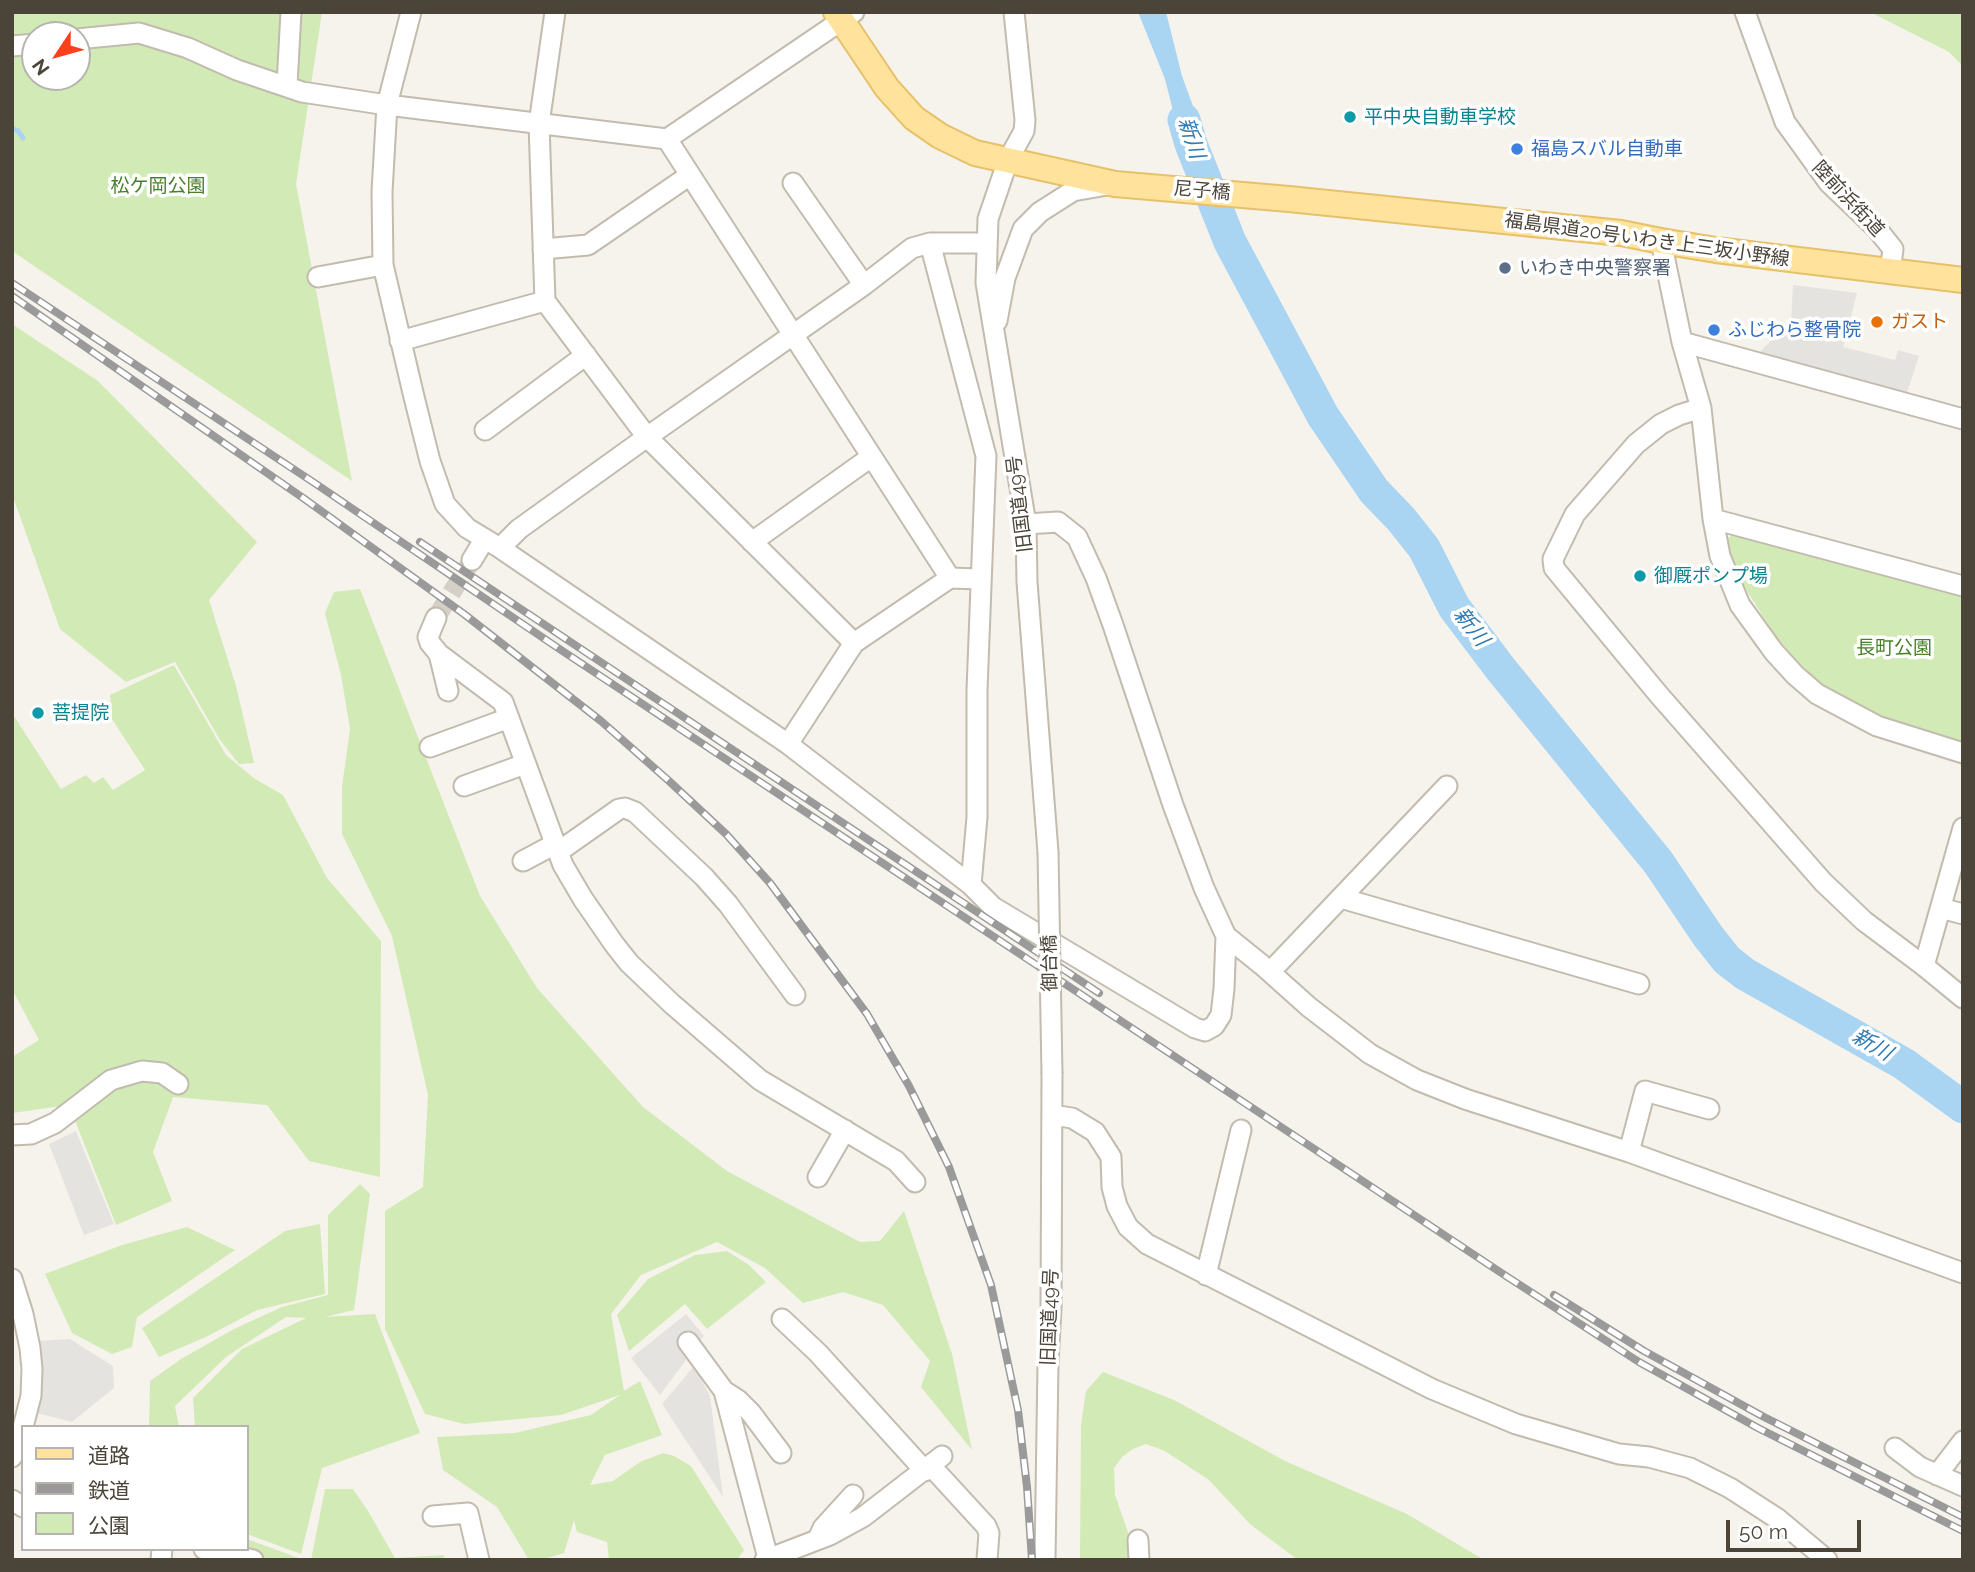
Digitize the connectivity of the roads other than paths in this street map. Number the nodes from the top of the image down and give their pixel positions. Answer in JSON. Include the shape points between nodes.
{"nodes":[{"id":1,"x":291,"y":12,"type":"edge"},
{"id":2,"x":411,"y":12,"type":"edge"},
{"id":3,"x":555,"y":12,"type":"edge"},
{"id":4,"x":1014,"y":12,"type":"edge"},
{"id":5,"x":1745,"y":12,"type":"edge"},
{"id":6,"x":844,"y":15,"type":"edge"},
{"id":7,"x":91,"y":38,"type":"edge"},
{"id":8,"x":287,"y":85,"type":"junction"},
{"id":9,"x":387,"y":105,"type":"junction"},
{"id":10,"x":538,"y":124,"type":"junction"},
{"id":11,"x":667,"y":139,"type":"junction"},
{"id":12,"x":1008,"y":160,"type":"junction"},
{"id":13,"x":690,"y":175,"type":"junction"},
{"id":14,"x":793,"y":183,"type":"dead end"},
{"id":15,"x":1115,"y":184,"type":"junction"},
{"id":16,"x":1289,"y":199,"type":"joint"},
{"id":17,"x":1661,"y":242,"type":"junction"},
{"id":18,"x":930,"y":243,"type":"junction"},
{"id":19,"x":987,"y":243,"type":"junction"},
{"id":20,"x":543,"y":249,"type":"junction"},
{"id":21,"x":383,"y":265,"type":"junction"},
{"id":22,"x":1890,"y":272,"type":"junction"},
{"id":23,"x":318,"y":277,"type":"dead end"},
{"id":24,"x":1963,"y":280,"type":"edge"},
{"id":25,"x":864,"y":285,"type":"junction"},
{"id":26,"x":545,"y":301,"type":"junction"},
{"id":27,"x":995,"y":333,"type":"junction"},
{"id":28,"x":794,"y":335,"type":"junction"},
{"id":29,"x":401,"y":341,"type":"junction"},
{"id":30,"x":1682,"y":342,"type":"junction"},
{"id":31,"x":586,"y":355,"type":"junction"},
{"id":32,"x":1701,"y":408,"type":"junction"},
{"id":33,"x":1963,"y":419,"type":"edge"},
{"id":34,"x":485,"y":430,"type":"dead end"},
{"id":35,"x":647,"y":437,"type":"junction"},
{"id":36,"x":871,"y":457,"type":"junction"},
{"id":37,"x":1713,"y":519,"type":"junction"},
{"id":38,"x":1026,"y":524,"type":"junction"},
{"id":39,"x":752,"y":542,"type":"junction"},
{"id":40,"x":492,"y":544,"type":"junction"},
{"id":41,"x":472,"y":560,"type":"tunnel mouth"},
{"id":42,"x":950,"y":578,"type":"junction"},
{"id":43,"x":980,"y":579,"type":"junction"},
{"id":44,"x":1963,"y":586,"type":"edge"},
{"id":45,"x":436,"y":618,"type":"tunnel mouth"},
{"id":46,"x":854,"y":643,"type":"junction"},
{"id":47,"x":439,"y":654,"type":"junction"},
{"id":48,"x":448,"y":691,"type":"dead end"},
{"id":49,"x":509,"y":718,"type":"junction"},
{"id":50,"x":788,"y":744,"type":"junction"},
{"id":51,"x":430,"y":747,"type":"dead end"},
{"id":52,"x":1963,"y":753,"type":"edge"},
{"id":53,"x":525,"y":764,"type":"junction"},
{"id":54,"x":464,"y":786,"type":"dead end"},
{"id":55,"x":1447,"y":786,"type":"dead end"},
{"id":56,"x":1963,"y":828,"type":"edge"},
{"id":57,"x":557,"y":848,"type":"junction"},
{"id":58,"x":1048,"y":852,"type":"joint"},
{"id":59,"x":523,"y":861,"type":"dead end"},
{"id":60,"x":971,"y":885,"type":"junction"},
{"id":61,"x":1340,"y":898,"type":"junction"},
{"id":62,"x":1941,"y":908,"type":"junction"},
{"id":63,"x":1963,"y":914,"type":"edge"},
{"id":64,"x":1226,"y":936,"type":"junction"},
{"id":65,"x":1924,"y":966,"type":"junction"},
{"id":66,"x":1270,"y":972,"type":"junction"},
{"id":67,"x":1639,"y":985,"type":"dead end"},
{"id":68,"x":795,"y":995,"type":"dead end"},
{"id":69,"x":1963,"y":998,"type":"edge"},
{"id":70,"x":1052,"y":1074,"type":"joint"},
{"id":71,"x":178,"y":1084,"type":"dead end"},
{"id":72,"x":1709,"y":1109,"type":"dead end"},
{"id":73,"x":1052,"y":1115,"type":"junction"},
{"id":74,"x":845,"y":1130,"type":"junction"},
{"id":75,"x":1241,"y":1130,"type":"dead end"},
{"id":76,"x":12,"y":1135,"type":"edge"},
{"id":77,"x":1629,"y":1152,"type":"junction"},
{"id":78,"x":818,"y":1177,"type":"dead end"},
{"id":79,"x":915,"y":1182,"type":"dead end"},
{"id":80,"x":1963,"y":1273,"type":"edge"},
{"id":81,"x":1206,"y":1275,"type":"junction"},
{"id":82,"x":12,"y":1279,"type":"edge"},
{"id":83,"x":782,"y":1319,"type":"dead end"},
{"id":84,"x":688,"y":1342,"type":"dead end"},
{"id":85,"x":724,"y":1391,"type":"junction"},
{"id":86,"x":24,"y":1425,"type":"edge"},
{"id":87,"x":21,"y":1432,"type":"edge"},
{"id":88,"x":1963,"y":1441,"type":"edge"},
{"id":89,"x":1895,"y":1447,"type":"dead end"},
{"id":90,"x":781,"y":1453,"type":"dead end"},
{"id":91,"x":12,"y":1457,"type":"edge"},
{"id":92,"x":933,"y":1464,"type":"junction"},
{"id":93,"x":1937,"y":1475,"type":"junction"},
{"id":94,"x":1963,"y":1486,"type":"edge"},
{"id":95,"x":853,"y":1495,"type":"dead end"},
{"id":96,"x":433,"y":1516,"type":"dead end"},
{"id":97,"x":814,"y":1541,"type":"junction"},
{"id":98,"x":213,"y":1551,"type":"edge"},
{"id":99,"x":767,"y":1559,"type":"edge"},
{"id":100,"x":253,"y":1560,"type":"edge"},
{"id":101,"x":479,"y":1560,"type":"edge"},
{"id":102,"x":821,"y":1560,"type":"edge"},
{"id":103,"x":987,"y":1560,"type":"edge"},
{"id":104,"x":1045,"y":1560,"type":"edge"},
{"id":105,"x":1827,"y":1560,"type":"edge"}],
"edges":[{"from":1,"to":8,"type":"street"},
{"from":2,"to":9,"type":"street"},
{"from":3,"to":10,"type":"street"},
{"from":4,"to":12,"type":"street","name":"旧国道49号","via":[[1025,120]]},
{"from":5,"to":22,"type":"street","name":"陸前浜街道","via":[[1785,122],[1829,183],[1893,249]]},
{"from":6,"to":11,"type":"street"},
{"from":6,"to":12,"type":"main road","via":[[887,88],[914,118],[975,153]]},
{"from":7,"to":8,"type":"street","via":[[139,33]]},
{"from":8,"to":9,"type":"street","via":[[302,92]]},
{"from":9,"to":10,"type":"street"},
{"from":9,"to":21,"type":"street"},
{"from":10,"to":11,"type":"street"},
{"from":10,"to":20,"type":"street"},
{"from":11,"to":13,"type":"street"},
{"from":12,"to":15,"type":"main road","name":"尼子橋"},
{"from":12,"to":19,"type":"street","name":"旧国道49号","via":[[988,219]]},
{"from":13,"to":20,"type":"street","via":[[588,246]]},
{"from":13,"to":28,"type":"street"},
{"from":14,"to":25,"type":"street"},
{"from":15,"to":16,"type":"main road","name":"尼子橋"},
{"from":15,"to":27,"type":"street","via":[[1073,191],[1023,229],[1005,278]]},
{"from":16,"to":17,"type":"main road","name":"福島県道20号いわき上三坂小野線","via":[[1621,233]]},
{"from":17,"to":22,"type":"main road","name":"福島県道20号いわき上三坂小野線"},
{"from":17,"to":30,"type":"street"},
{"from":18,"to":19,"type":"street"},
{"from":18,"to":25,"type":"street","via":[[912,248]]},
{"from":18,"to":43,"type":"street","via":[[986,456]]},
{"from":19,"to":27,"type":"street","name":"旧国道49号","via":[[986,283]]},
{"from":20,"to":26,"type":"street"},
{"from":21,"to":23,"type":"street"},
{"from":21,"to":29,"type":"street"},
{"from":22,"to":24,"type":"main road","name":"福島県道20号いわき上三坂小野線"},
{"from":25,"to":28,"type":"street"},
{"from":26,"to":29,"type":"street"},
{"from":26,"to":31,"type":"street"},
{"from":27,"to":38,"type":"street","name":"旧国道49号"},
{"from":28,"to":35,"type":"street"},
{"from":28,"to":36,"type":"street"},
{"from":29,"to":40,"type":"street","via":[[445,505],[467,528]]},
{"from":30,"to":32,"type":"street"},
{"from":30,"to":33,"type":"street"},
{"from":31,"to":34,"type":"street"},
{"from":31,"to":35,"type":"street"},
{"from":32,"to":37,"type":"street"},
{"from":32,"to":65,"type":"street","via":[[1679,415],[1636,444],[1574,514],[1553,559],[1554,568],[1823,883]]},
{"from":35,"to":39,"type":"street"},
{"from":35,"to":40,"type":"street","via":[[519,530]]},
{"from":36,"to":39,"type":"street"},
{"from":36,"to":42,"type":"street"},
{"from":37,"to":44,"type":"street"},
{"from":37,"to":52,"type":"street","via":[[1720,556],[1740,605],[1795,675],[1817,694],[1877,726]]},
{"from":38,"to":58,"type":"street","name":"旧国道49号"},
{"from":38,"to":64,"type":"street","via":[[1058,522],[1077,537],[1113,625],[1173,805]]},
{"from":39,"to":46,"type":"street"},
{"from":40,"to":41,"type":"street"},
{"from":40,"to":50,"type":"street"},
{"from":42,"to":43,"type":"street"},
{"from":42,"to":46,"type":"street"},
{"from":43,"to":60,"type":"street","via":[[977,817]]},
{"from":45,"to":47,"type":"street","via":[[428,637]]},
{"from":46,"to":50,"type":"street"},
{"from":47,"to":48,"type":"street"},
{"from":47,"to":49,"type":"street","via":[[503,702]]},
{"from":49,"to":51,"type":"street"},
{"from":49,"to":53,"type":"street"},
{"from":50,"to":60,"type":"street"},
{"from":53,"to":54,"type":"street"},
{"from":53,"to":57,"type":"street"},
{"from":55,"to":61,"type":"street"},
{"from":56,"to":62,"type":"street"},
{"from":57,"to":59,"type":"street"},
{"from":57,"to":68,"type":"street","via":[[619,809],[635,812],[728,904]]},
{"from":57,"to":74,"type":"street","via":[[583,899],[647,981],[760,1080]]},
{"from":58,"to":70,"type":"street","name":"御台橋","bridge":true},
{"from":60,"to":64,"type":"street","via":[[993,907],[1205,1031],[1221,1015]]},
{"from":61,"to":66,"type":"street"},
{"from":61,"to":67,"type":"street"},
{"from":62,"to":63,"type":"street"},
{"from":62,"to":65,"type":"street"},
{"from":64,"to":66,"type":"street"},
{"from":65,"to":69,"type":"street"},
{"from":66,"to":77,"type":"street","via":[[1370,1054],[1417,1080]]},
{"from":70,"to":73,"type":"street","name":"旧国道49号"},
{"from":71,"to":76,"type":"street","via":[[162,1073],[142,1071],[111,1080],[55,1123],[31,1134]]},
{"from":72,"to":77,"type":"street","via":[[1645,1091]]},
{"from":73,"to":81,"type":"street","via":[[1072,1118],[1095,1132],[1111,1157],[1116,1206],[1128,1227],[1147,1244]]},
{"from":73,"to":104,"type":"street","name":"旧国道49号"},
{"from":74,"to":78,"type":"street"},
{"from":74,"to":79,"type":"street","via":[[896,1161]]},
{"from":75,"to":81,"type":"street"},
{"from":77,"to":80,"type":"street"},
{"from":81,"to":105,"type":"street","via":[[1432,1389],[1516,1423],[1619,1454],[1690,1468],[1778,1519]]},
{"from":82,"to":86,"type":"street","via":[[32,1369]]},
{"from":83,"to":92,"type":"street"},
{"from":84,"to":85,"type":"street"},
{"from":85,"to":90,"type":"street","via":[[751,1412]]},
{"from":85,"to":99,"type":"street"},
{"from":87,"to":91,"type":"street"},
{"from":88,"to":93,"type":"street"},
{"from":89,"to":93,"type":"street"},
{"from":92,"to":97,"type":"street","via":[[863,1517]]},
{"from":92,"to":103,"type":"street","via":[[986,1526]]},
{"from":93,"to":94,"type":"street"},
{"from":95,"to":97,"type":"street"},
{"from":96,"to":101,"type":"street","via":[[468,1513]]},
{"from":97,"to":99,"type":"street"},
{"from":97,"to":102,"type":"street"},
{"from":98,"to":100,"type":"street"}]}
